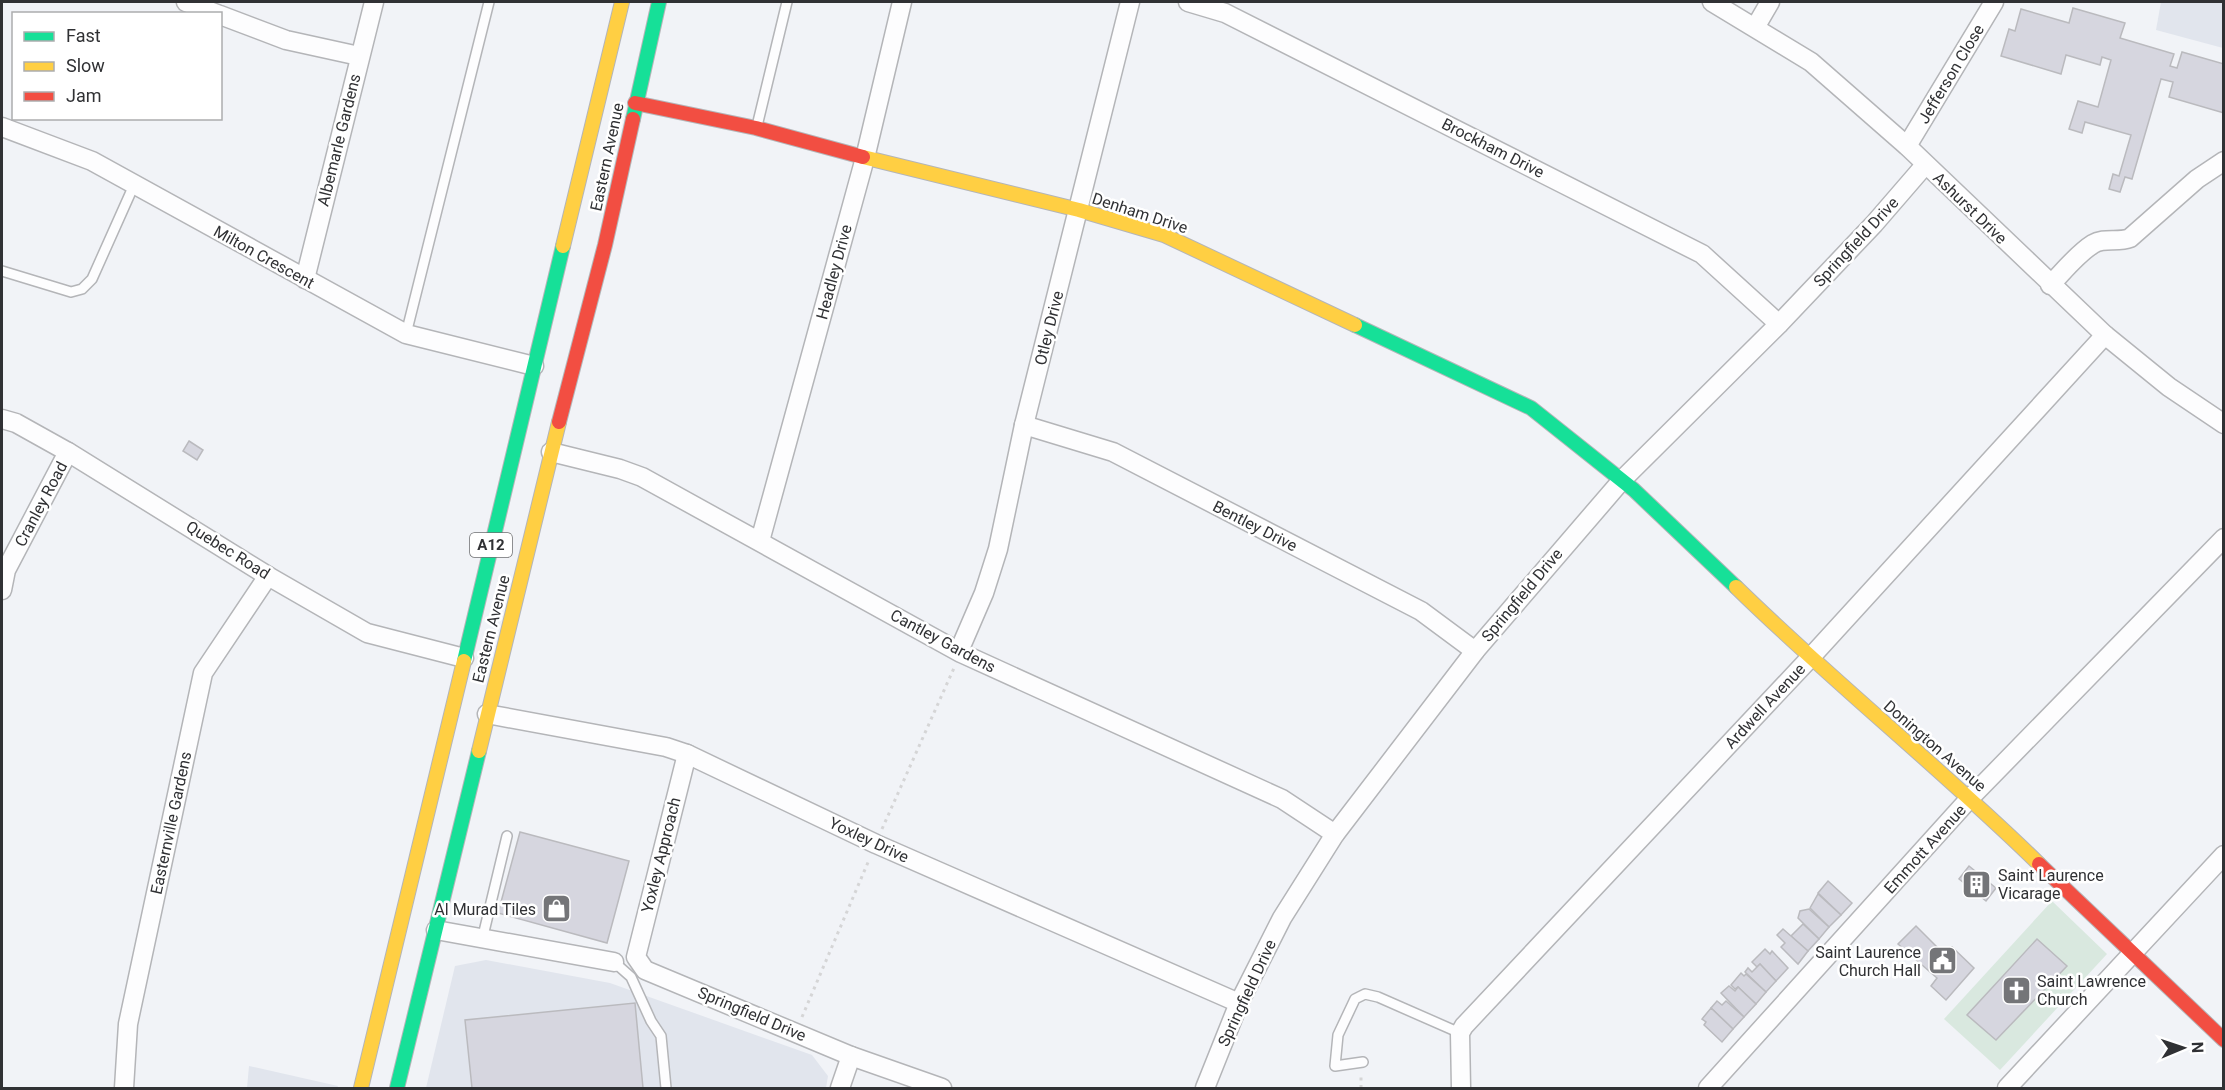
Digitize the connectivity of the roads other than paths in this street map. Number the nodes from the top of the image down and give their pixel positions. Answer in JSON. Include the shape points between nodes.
{"nodes":[{"id":1,"x":186,"y":2,"type":"edge"},
{"id":2,"x":374,"y":2,"type":"edge"},
{"id":3,"x":489,"y":2,"type":"edge"},
{"id":4,"x":622,"y":2,"type":"edge"},
{"id":5,"x":659,"y":2,"type":"edge"},
{"id":6,"x":787,"y":2,"type":"edge"},
{"id":7,"x":902,"y":2,"type":"edge"},
{"id":8,"x":1130,"y":2,"type":"edge"},
{"id":9,"x":1188,"y":2,"type":"edge"},
{"id":10,"x":1712,"y":2,"type":"edge"},
{"id":11,"x":1770,"y":2,"type":"edge"},
{"id":12,"x":1994,"y":2,"type":"edge"},
{"id":13,"x":214,"y":12,"type":"edge"},
{"id":14,"x":222,"y":15,"type":"edge"},
{"id":15,"x":1756,"y":26,"type":"junction"},
{"id":16,"x":359,"y":56,"type":"junction"},
{"id":17,"x":635,"y":103,"type":"junction"},
{"id":18,"x":2,"y":127,"type":"edge"},
{"id":19,"x":756,"y":128,"type":"junction"},
{"id":20,"x":1907,"y":146,"type":"junction"},
{"id":21,"x":865,"y":158,"type":"junction"},
{"id":22,"x":2223,"y":161,"type":"edge"},
{"id":23,"x":1925,"y":165,"type":"junction"},
{"id":24,"x":134,"y":185,"type":"junction"},
{"id":25,"x":1079,"y":210,"type":"junction"},
{"id":26,"x":2,"y":271,"type":"edge"},
{"id":27,"x":305,"y":279,"type":"junction"},
{"id":28,"x":2050,"y":285,"type":"junction"},
{"id":29,"x":1779,"y":324,"type":"junction"},
{"id":30,"x":406,"y":334,"type":"junction"},
{"id":31,"x":2105,"y":335,"type":"junction"},
{"id":32,"x":534,"y":366,"type":"junction"},
{"id":33,"x":2,"y":419,"type":"edge"},
{"id":34,"x":2223,"y":424,"type":"edge"},
{"id":35,"x":1024,"y":425,"type":"junction"},
{"id":36,"x":68,"y":452,"type":"junction"},
{"id":37,"x":551,"y":452,"type":"junction"},
{"id":38,"x":1622,"y":480,"type":"junction"},
{"id":39,"x":2223,"y":538,"type":"edge"},
{"id":40,"x":760,"y":541,"type":"junction"},
{"id":41,"x":268,"y":576,"type":"junction"},
{"id":42,"x":2,"y":590,"type":"edge"},
{"id":43,"x":959,"y":651,"type":"junction"},
{"id":44,"x":1475,"y":651,"type":"junction"},
{"id":45,"x":464,"y":658,"type":"junction"},
{"id":46,"x":1810,"y":658,"type":"junction"},
{"id":47,"x":487,"y":714,"type":"junction"},
{"id":48,"x":687,"y":754,"type":"junction"},
{"id":49,"x":1970,"y":798,"type":"junction"},
{"id":50,"x":1335,"y":834,"type":"junction"},
{"id":51,"x":507,"y":836,"type":"dead end"},
{"id":52,"x":2223,"y":855,"type":"edge"},
{"id":53,"x":436,"y":930,"type":"junction"},
{"id":54,"x":482,"y":940,"type":"junction"},
{"id":55,"x":2131,"y":955,"type":"junction"},
{"id":56,"x":636,"y":957,"type":"joint"},
{"id":57,"x":614,"y":962,"type":"joint"},
{"id":58,"x":1239,"y":1003,"type":"junction"},
{"id":59,"x":1460,"y":1033,"type":"junction"},
{"id":60,"x":2223,"y":1040,"type":"edge"},
{"id":61,"x":851,"y":1056,"type":"junction"},
{"id":62,"x":1363,"y":1062,"type":"dead end"},
{"id":63,"x":124,"y":1089,"type":"edge"},
{"id":64,"x":361,"y":1089,"type":"edge"},
{"id":65,"x":397,"y":1089,"type":"edge"},
{"id":66,"x":666,"y":1089,"type":"edge"},
{"id":67,"x":840,"y":1089,"type":"edge"},
{"id":68,"x":942,"y":1089,"type":"edge"},
{"id":69,"x":1205,"y":1089,"type":"edge"},
{"id":70,"x":1461,"y":1089,"type":"edge"},
{"id":71,"x":1708,"y":1089,"type":"edge"},
{"id":72,"x":2007,"y":1089,"type":"edge"}],
"edges":[{"from":1,"to":13,"type":"street"},
{"from":2,"to":16,"type":"street","name":"Albemarle Gardens"},
{"from":3,"to":30,"type":"lane"},
{"from":4,"to":32,"type":"main road","name":"Eastern Avenue","number":"A12"},
{"from":5,"to":17,"type":"main road","name":"Eastern Avenue","number":"A12"},
{"from":6,"to":19,"type":"lane"},
{"from":7,"to":21,"type":"street","name":"Headley Drive"},
{"from":8,"to":25,"type":"street","name":"Otley Drive"},
{"from":9,"to":29,"type":"street","name":"Brockham Drive","via":[[1225,13],[1702,254]]},
{"from":10,"to":15,"type":"street","name":"Ashurst Drive"},
{"from":11,"to":15,"type":"street"},
{"from":12,"to":20,"type":"street","name":"Jefferson Close"},
{"from":14,"to":16,"type":"street","via":[[285,40]]},
{"from":15,"to":20,"type":"street","name":"Ashurst Drive","via":[[1811,62]]},
{"from":16,"to":27,"type":"street","name":"Albemarle Gardens"},
{"from":17,"to":19,"type":"main road","name":"Denham Drive"},
{"from":17,"to":37,"type":"main road","name":"Eastern Avenue","number":"A12","via":[[605,245]]},
{"from":18,"to":24,"type":"street","name":"Milton Crescent","via":[[92,162]]},
{"from":19,"to":21,"type":"main road","name":"Denham Drive"},
{"from":20,"to":23,"type":"street","name":"Ashurst Drive"},
{"from":21,"to":25,"type":"main road","name":"Denham Drive"},
{"from":21,"to":40,"type":"street","name":"Headley Drive"},
{"from":22,"to":28,"type":"street","via":[[2130,238],[2093,243]]},
{"from":23,"to":28,"type":"street","name":"Ashurst Drive"},
{"from":23,"to":29,"type":"street","name":"Springfield Drive","via":[[1874,225]]},
{"from":24,"to":26,"type":"lane","via":[[92,279],[82,289],[72,292]]},
{"from":24,"to":27,"type":"street","name":"Milton Crescent"},
{"from":25,"to":35,"type":"street","name":"Otley Drive"},
{"from":25,"to":38,"type":"main road","name":"Denham Drive","via":[[1164,235],[1531,408],[1572,435]]},
{"from":27,"to":30,"type":"street","name":"Milton Crescent"},
{"from":28,"to":31,"type":"street","name":"Ashurst Drive"},
{"from":29,"to":38,"type":"street","name":"Springfield Drive"},
{"from":30,"to":32,"type":"street","name":"Milton Crescent"},
{"from":31,"to":34,"type":"street","name":"Ashurst Drive"},
{"from":31,"to":46,"type":"street","name":"Ardwell Avenue"},
{"from":32,"to":45,"type":"main road","name":"Eastern Avenue","number":"A12"},
{"from":33,"to":36,"type":"street","name":"Quebec Road"},
{"from":35,"to":43,"type":"street","name":"Otley Drive","via":[[998,549]]},
{"from":35,"to":44,"type":"street","name":"Bentley Drive","via":[[1113,452],[1421,611]]},
{"from":36,"to":41,"type":"street","name":"Quebec Road"},
{"from":36,"to":42,"type":"street","name":"Cranley Road","via":[[6,570]]},
{"from":37,"to":40,"type":"street","name":"Cantley Gardens","via":[[642,477]]},
{"from":37,"to":47,"type":"main road","name":"Eastern Avenue","number":"A12"},
{"from":38,"to":44,"type":"street","name":"Springfield Drive"},
{"from":38,"to":46,"type":"main road","name":"Donington Avenue"},
{"from":39,"to":49,"type":"street","name":"Emmott Avenue"},
{"from":40,"to":43,"type":"street","name":"Cantley Gardens"},
{"from":41,"to":45,"type":"street","name":"Quebec Road","via":[[367,633]]},
{"from":41,"to":63,"type":"street","name":"Easternville Gardens","via":[[203,674],[128,1024]]},
{"from":43,"to":50,"type":"street","name":"Cantley Gardens","via":[[1282,800]]},
{"from":44,"to":50,"type":"street","name":"Springfield Drive"},
{"from":45,"to":64,"type":"main road","name":"Eastern Avenue","number":"A12"},
{"from":46,"to":49,"type":"main road","name":"Donington Avenue"},
{"from":46,"to":59,"type":"street","name":"Ardwell Avenue"},
{"from":47,"to":48,"type":"street","name":"Yoxley Drive"},
{"from":47,"to":53,"type":"main road","name":"Eastern Avenue","number":"A12"},
{"from":48,"to":56,"type":"street","name":"Yoxley Approach"},
{"from":48,"to":58,"type":"street","name":"Yoxley Drive","via":[[876,844]]},
{"from":49,"to":55,"type":"main road","name":"Donington Avenue"},
{"from":49,"to":71,"type":"street","name":"Emmott Avenue"},
{"from":50,"to":58,"type":"street","name":"Springfield Drive","via":[[1282,918]]},
{"from":51,"to":54,"type":"lane"},
{"from":52,"to":55,"type":"street"},
{"from":53,"to":54,"type":"street"},
{"from":53,"to":65,"type":"main road","name":"Eastern Avenue","number":"A12"},
{"from":54,"to":57,"type":"street"},
{"from":55,"to":60,"type":"main road","name":"Donington Avenue"},
{"from":55,"to":72,"type":"street"},
{"from":56,"to":61,"type":"street","name":"Springfield Drive","via":[[645,969]]},
{"from":57,"to":66,"type":"lane","via":[[631,977],[661,1036]]},
{"from":58,"to":69,"type":"street","name":"Springfield Drive"},
{"from":59,"to":62,"type":"lane","via":[[1365,994],[1355,999],[1338,1035],[1335,1066]]},
{"from":59,"to":70,"type":"street"},
{"from":61,"to":67,"type":"street"},
{"from":61,"to":68,"type":"street","name":"Springfield Drive"}]}
